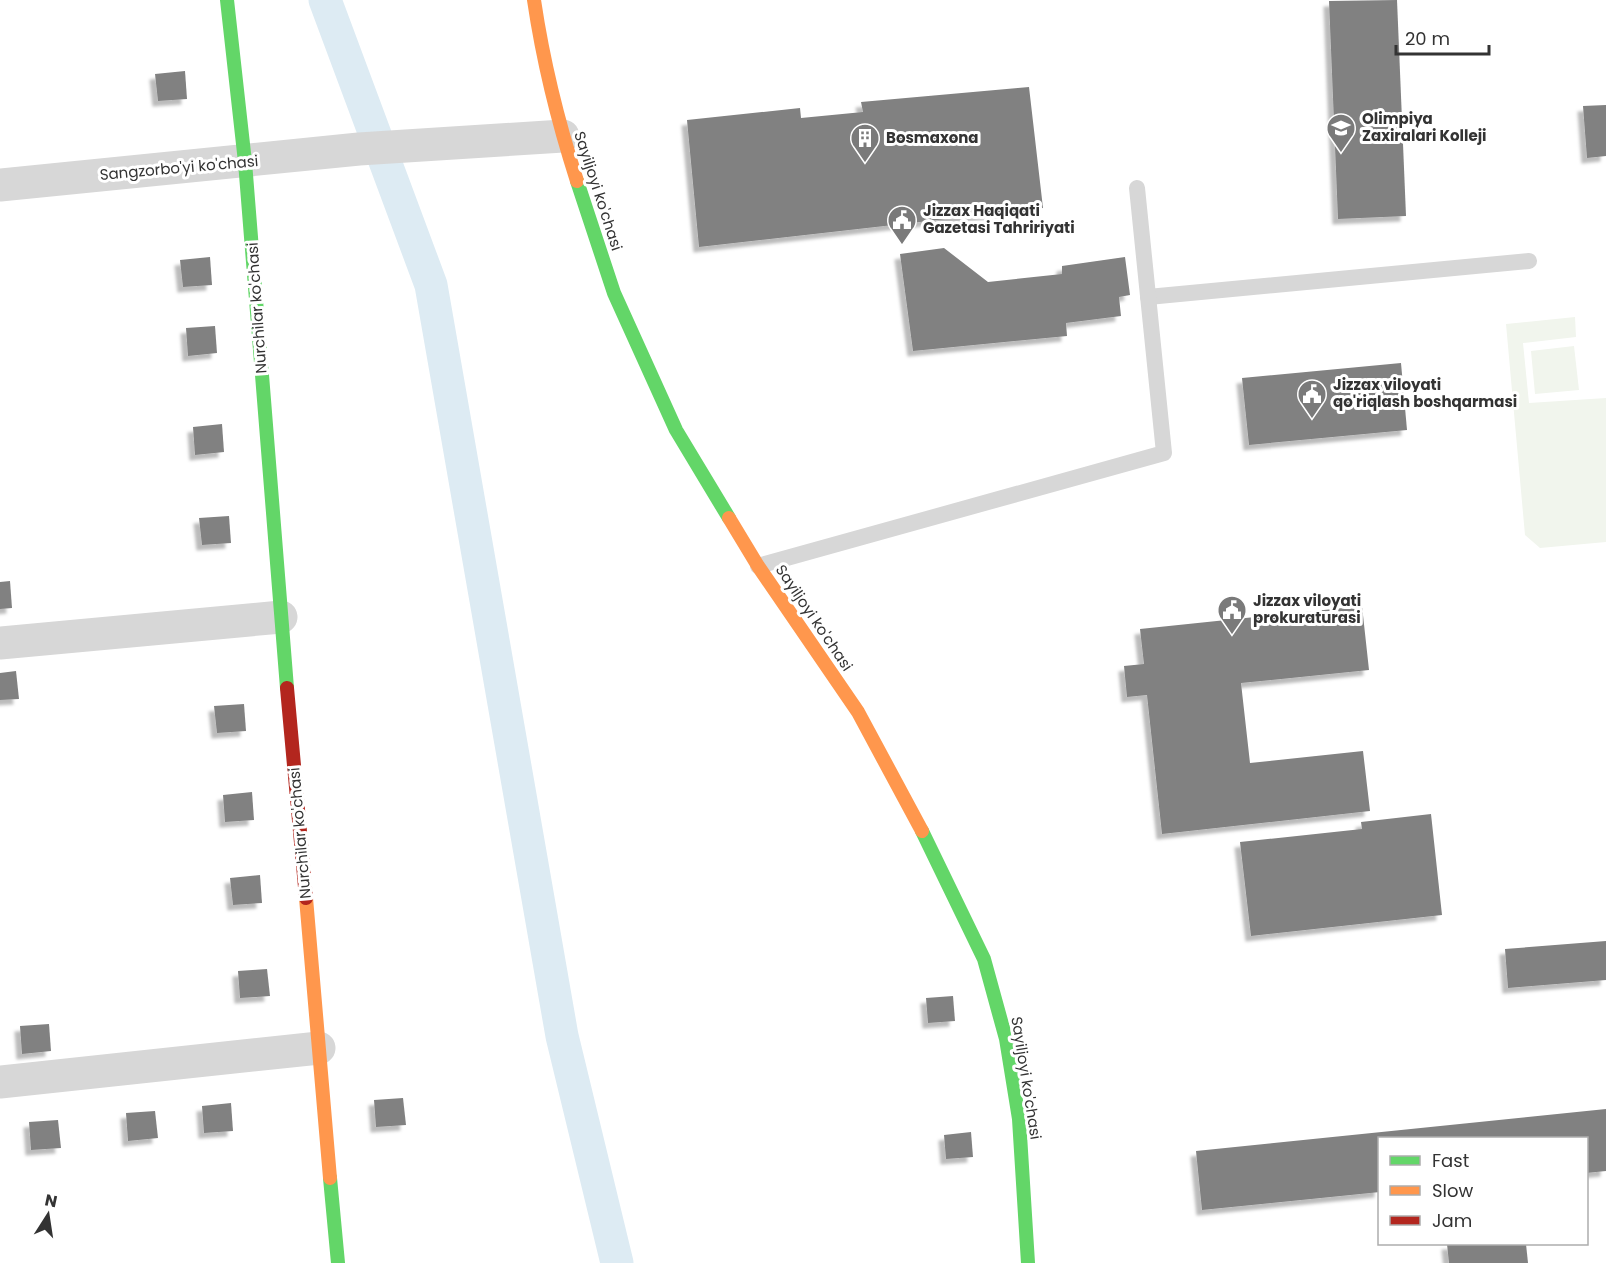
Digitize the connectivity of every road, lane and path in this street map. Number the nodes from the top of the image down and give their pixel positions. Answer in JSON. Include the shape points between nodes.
{"nodes":[{"id":1,"x":227,"y":0,"type":"edge"},
{"id":2,"x":534,"y":0,"type":"edge"},
{"id":3,"x":563,"y":136,"type":"junction"},
{"id":4,"x":245,"y":162,"type":"junction"},
{"id":5,"x":0,"y":185,"type":"edge"},
{"id":6,"x":1137,"y":188,"type":"dead end"},
{"id":7,"x":1529,"y":261,"type":"dead end"},
{"id":8,"x":1148,"y":297,"type":"junction"},
{"id":9,"x":758,"y":566,"type":"junction"},
{"id":10,"x":281,"y":617,"type":"junction"},
{"id":11,"x":0,"y":643,"type":"edge"},
{"id":12,"x":320,"y":1048,"type":"junction"},
{"id":13,"x":0,"y":1082,"type":"edge"},
{"id":14,"x":338,"y":1263,"type":"edge"},
{"id":15,"x":1028,"y":1263,"type":"edge"}],
"edges":[{"from":1,"to":4,"type":"main road","name":"Nurchilar ko'chasi"},
{"from":2,"to":3,"type":"main road","name":"Sayiljoyi ko'chasi"},
{"from":3,"to":4,"type":"street","name":"Sangzorbo'yi ko'chasi","via":[[359,149]]},
{"from":3,"to":9,"type":"main road","name":"Sayiljoyi ko'chasi","via":[[614,293],[676,430]]},
{"from":4,"to":5,"type":"street","name":"Sangzorbo'yi ko'chasi"},
{"from":4,"to":10,"type":"main road","name":"Nurchilar ko'chasi"},
{"from":6,"to":8,"type":"lane"},
{"from":7,"to":8,"type":"lane"},
{"from":8,"to":9,"type":"lane","via":[[1164,453]]},
{"from":9,"to":15,"type":"main road","name":"Sayiljoyi ko'chasi","via":[[858,712],[939,863],[984,959],[1006,1039],[1019,1119]]},
{"from":10,"to":11,"type":"street"},
{"from":10,"to":12,"type":"main road","name":"Nurchilar ko'chasi"},
{"from":12,"to":13,"type":"street"},
{"from":12,"to":14,"type":"main road","name":"Nurchilar ko'chasi"}]}
